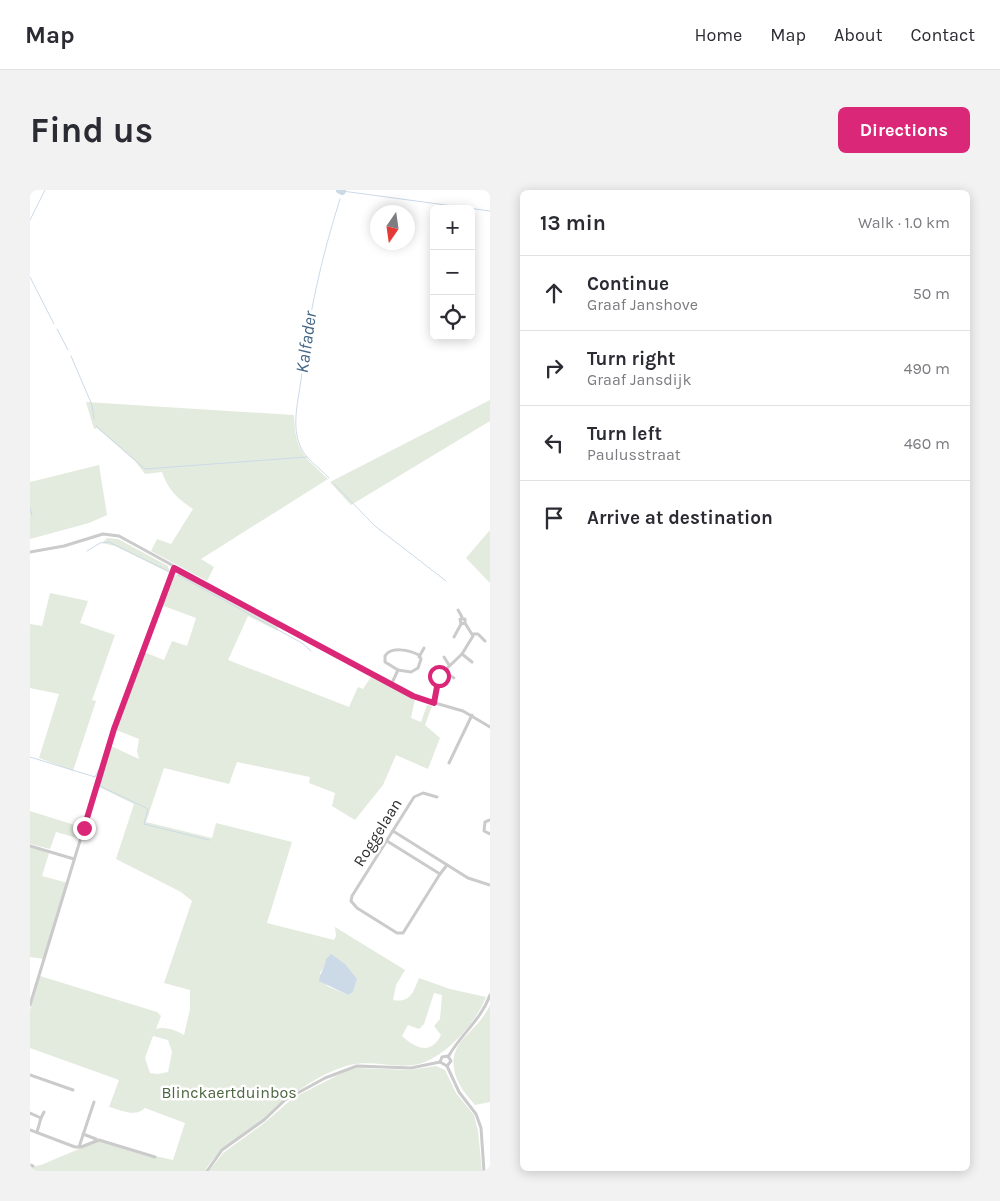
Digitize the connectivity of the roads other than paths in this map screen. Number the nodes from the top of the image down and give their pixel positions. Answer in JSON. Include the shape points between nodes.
{"nodes":[{"id":1,"x":30,"y":552,"type":"edge"},
{"id":2,"x":174,"y":568,"type":"junction"},
{"id":3,"x":458,"y":610,"type":"dead end"},
{"id":4,"x":463,"y":624,"type":"junction"},
{"id":5,"x":473,"y":634,"type":"junction"},
{"id":6,"x":454,"y":637,"type":"dead end"},
{"id":7,"x":485,"y":641,"type":"dead end"},
{"id":8,"x":424,"y":648,"type":"dead end"},
{"id":9,"x":462,"y":654,"type":"junction"},
{"id":10,"x":419,"y":657,"type":"junction"},
{"id":11,"x":444,"y":657,"type":"dead end"},
{"id":12,"x":472,"y":662,"type":"dead end"},
{"id":13,"x":449,"y":665,"type":"junction"},
{"id":14,"x":398,"y":670,"type":"junction"},
{"id":15,"x":442,"y":671,"type":"junction"},
{"id":16,"x":454,"y":678,"type":"dead end"},
{"id":17,"x":391,"y":685,"type":"junction"},
{"id":18,"x":434,"y":703,"type":"junction"},
{"id":19,"x":472,"y":715,"type":"junction"},
{"id":20,"x":490,"y":727,"type":"edge"},
{"id":21,"x":449,"y":763,"type":"dead end"},
{"id":22,"x":437,"y":797,"type":"dead end"},
{"id":23,"x":490,"y":820,"type":"edge"},
{"id":24,"x":393,"y":831,"type":"junction"},
{"id":25,"x":490,"y":834,"type":"edge"},
{"id":26,"x":387,"y":842,"type":"junction"},
{"id":27,"x":30,"y":846,"type":"edge"},
{"id":28,"x":74,"y":859,"type":"junction"},
{"id":29,"x":447,"y":864,"type":"junction"},
{"id":30,"x":440,"y":874,"type":"junction"},
{"id":31,"x":490,"y":885,"type":"edge"},
{"id":32,"x":490,"y":995,"type":"edge"},
{"id":33,"x":30,"y":1006,"type":"edge"},
{"id":34,"x":448,"y":1056,"type":"junction"},
{"id":35,"x":440,"y":1062,"type":"junction"},
{"id":36,"x":447,"y":1066,"type":"junction"},
{"id":37,"x":30,"y":1075,"type":"edge"},
{"id":38,"x":73,"y":1090,"type":"dead end"},
{"id":39,"x":94,"y":1102,"type":"dead end"},
{"id":40,"x":44,"y":1112,"type":"dead end"},
{"id":41,"x":30,"y":1113,"type":"edge"},
{"id":42,"x":41,"y":1118,"type":"junction"},
{"id":43,"x":30,"y":1130,"type":"edge"},
{"id":44,"x":37,"y":1132,"type":"junction"},
{"id":45,"x":83,"y":1134,"type":"junction"},
{"id":46,"x":96,"y":1140,"type":"junction"},
{"id":47,"x":79,"y":1147,"type":"junction"},
{"id":48,"x":154,"y":1157,"type":"dead end"},
{"id":49,"x":207,"y":1171,"type":"edge"},
{"id":50,"x":484,"y":1171,"type":"edge"}],
"edges":[{"from":1,"to":2,"type":"street","via":[[103,534],[119,536]]},
{"from":2,"to":17,"type":"street"},
{"from":2,"to":28,"type":"street","via":[[114,729]]},
{"from":3,"to":4,"type":"street"},
{"from":4,"to":5,"type":"street"},
{"from":4,"to":6,"type":"street"},
{"from":5,"to":7,"type":"street","via":[[478,634]]},
{"from":5,"to":9,"type":"street"},
{"from":8,"to":10,"type":"street"},
{"from":9,"to":12,"type":"street"},
{"from":9,"to":13,"type":"street"},
{"from":10,"to":14,"type":"street","via":[[420,664],[415,671]]},
{"from":10,"to":14,"type":"street","via":[[411,652],[388,651],[385,662]]},
{"from":11,"to":13,"type":"street"},
{"from":13,"to":15,"type":"street"},
{"from":14,"to":17,"type":"street"},
{"from":15,"to":16,"type":"street"},
{"from":15,"to":18,"type":"street","via":[[436,681]]},
{"from":17,"to":18,"type":"street"},
{"from":18,"to":19,"type":"street"},
{"from":19,"to":20,"type":"street"},
{"from":19,"to":21,"type":"street"},
{"from":22,"to":24,"type":"street","name":"Roggelaan","via":[[414,796]]},
{"from":23,"to":25,"type":"street","via":[[483,829]]},
{"from":24,"to":26,"type":"street","name":"Roggelaan"},
{"from":24,"to":29,"type":"street"},
{"from":26,"to":30,"type":"street"},
{"from":26,"to":30,"type":"street","name":"Roggelaan","via":[[351,901],[397,933],[403,933]]},
{"from":27,"to":28,"type":"street"},
{"from":28,"to":33,"type":"street"},
{"from":29,"to":30,"type":"street"},
{"from":29,"to":31,"type":"street","via":[[468,878]]},
{"from":32,"to":34,"type":"street","via":[[480,1017]]},
{"from":34,"to":35,"type":"street","via":[[443,1056]]},
{"from":34,"to":36,"type":"street","via":[[451,1061]]},
{"from":35,"to":36,"type":"street"},
{"from":35,"to":49,"type":"street","via":[[411,1068],[357,1066],[325,1078],[286,1100],[222,1150]]},
{"from":36,"to":50,"type":"street","via":[[458,1092],[473,1109],[479,1122]]},
{"from":37,"to":38,"type":"street"},
{"from":39,"to":45,"type":"street"},
{"from":40,"to":42,"type":"street"},
{"from":41,"to":42,"type":"street"},
{"from":42,"to":44,"type":"street"},
{"from":43,"to":44,"type":"street"},
{"from":44,"to":47,"type":"street"},
{"from":45,"to":46,"type":"street"},
{"from":45,"to":47,"type":"street"},
{"from":46,"to":47,"type":"street"},
{"from":46,"to":48,"type":"street"}]}
